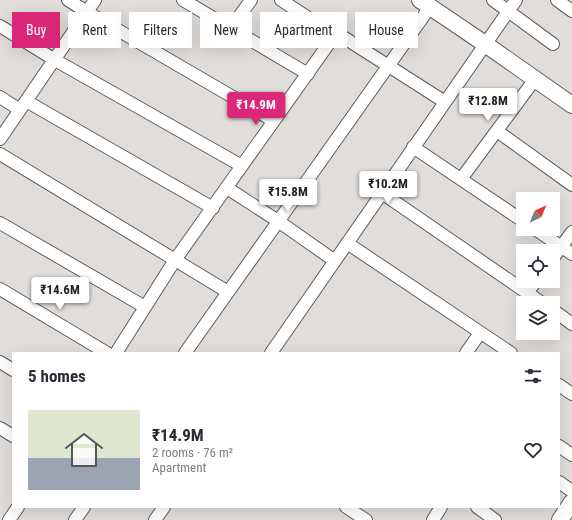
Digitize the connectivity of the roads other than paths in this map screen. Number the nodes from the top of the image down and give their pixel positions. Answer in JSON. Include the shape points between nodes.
{"nodes":[{"id":1,"x":68,"y":0,"type":"edge"},
{"id":2,"x":95,"y":0,"type":"edge"},
{"id":3,"x":183,"y":0,"type":"edge"},
{"id":4,"x":251,"y":0,"type":"edge"},
{"id":5,"x":281,"y":0,"type":"edge"},
{"id":6,"x":493,"y":0,"type":"edge"},
{"id":7,"x":516,"y":0,"type":"edge"},
{"id":8,"x":556,"y":0,"type":"edge"},
{"id":9,"x":425,"y":3,"type":"edge"},
{"id":10,"x":508,"y":11,"type":"junction"},
{"id":11,"x":572,"y":11,"type":"edge"},
{"id":12,"x":87,"y":12,"type":"joint"},
{"id":13,"x":204,"y":12,"type":"edge"},
{"id":14,"x":242,"y":12,"type":"edge"},
{"id":15,"x":299,"y":12,"type":"edge"},
{"id":16,"x":0,"y":26,"type":"edge"},
{"id":17,"x":121,"y":32,"type":"edge"},
{"id":18,"x":347,"y":39,"type":"edge"},
{"id":19,"x":68,"y":40,"type":"edge"},
{"id":20,"x":252,"y":41,"type":"edge"},
{"id":21,"x":485,"y":44,"type":"junction"},
{"id":22,"x":553,"y":44,"type":"dead end"},
{"id":23,"x":326,"y":48,"type":"edge"},
{"id":24,"x":54,"y":60,"type":"junction"},
{"id":25,"x":389,"y":66,"type":"junction"},
{"id":26,"x":308,"y":74,"type":"junction"},
{"id":27,"x":535,"y":79,"type":"junction"},
{"id":28,"x":0,"y":98,"type":"edge"},
{"id":29,"x":445,"y":102,"type":"junction"},
{"id":30,"x":572,"y":105,"type":"edge"},
{"id":31,"x":23,"y":106,"type":"junction"},
{"id":32,"x":274,"y":121,"type":"junction"},
{"id":33,"x":497,"y":131,"type":"junction"},
{"id":34,"x":0,"y":139,"type":"edge"},
{"id":35,"x":413,"y":147,"type":"junction"},
{"id":36,"x":0,"y":154,"type":"edge"},
{"id":37,"x":242,"y":166,"type":"junction"},
{"id":38,"x":461,"y":179,"type":"junction"},
{"id":39,"x":572,"y":185,"type":"edge"},
{"id":40,"x":227,"y":188,"type":"junction"},
{"id":41,"x":382,"y":193,"type":"junction"},
{"id":42,"x":213,"y":208,"type":"junction"},
{"id":43,"x":516,"y":216,"type":"edge"},
{"id":44,"x":278,"y":221,"type":"junction"},
{"id":45,"x":0,"y":223,"type":"edge"},
{"id":46,"x":572,"y":232,"type":"edge"},
{"id":47,"x":546,"y":236,"type":"edge"},
{"id":48,"x":347,"y":243,"type":"junction"},
{"id":49,"x":562,"y":247,"type":"junction"},
{"id":50,"x":560,"y":249,"type":"edge"},
{"id":51,"x":572,"y":254,"type":"edge"},
{"id":52,"x":176,"y":260,"type":"junction"},
{"id":53,"x":335,"y":261,"type":"junction"},
{"id":54,"x":531,"y":288,"type":"edge"},
{"id":55,"x":0,"y":289,"type":"edge"},
{"id":56,"x":228,"y":292,"type":"junction"},
{"id":57,"x":527,"y":293,"type":"junction"},
{"id":58,"x":532,"y":296,"type":"edge"},
{"id":59,"x":145,"y":307,"type":"junction"},
{"id":60,"x":560,"y":315,"type":"edge"},
{"id":61,"x":572,"y":324,"type":"edge"},
{"id":62,"x":480,"y":333,"type":"junction"},
{"id":63,"x":105,"y":352,"type":"edge"},
{"id":64,"x":117,"y":352,"type":"edge"},
{"id":65,"x":186,"y":352,"type":"edge"},
{"id":66,"x":272,"y":352,"type":"edge"},
{"id":67,"x":467,"y":352,"type":"edge"},
{"id":68,"x":509,"y":352,"type":"edge"},
{"id":69,"x":0,"y":362,"type":"edge"},
{"id":70,"x":12,"y":369,"type":"edge"},
{"id":71,"x":560,"y":387,"type":"edge"},
{"id":72,"x":572,"y":394,"type":"edge"},
{"id":73,"x":0,"y":428,"type":"edge"},
{"id":74,"x":12,"y":435,"type":"edge"},
{"id":75,"x":560,"y":447,"type":"edge"},
{"id":76,"x":572,"y":455,"type":"edge"},
{"id":77,"x":560,"y":483,"type":"edge"},
{"id":78,"x":572,"y":491,"type":"edge"},
{"id":79,"x":572,"y":502,"type":"edge"},
{"id":80,"x":17,"y":508,"type":"edge"},
{"id":81,"x":83,"y":508,"type":"edge"},
{"id":82,"x":163,"y":508,"type":"edge"},
{"id":83,"x":352,"y":508,"type":"edge"},
{"id":84,"x":440,"y":508,"type":"edge"},
{"id":85,"x":478,"y":508,"type":"edge"},
{"id":86,"x":9,"y":520,"type":"edge"},
{"id":87,"x":75,"y":520,"type":"edge"},
{"id":88,"x":155,"y":520,"type":"edge"},
{"id":89,"x":366,"y":520,"type":"edge"},
{"id":90,"x":432,"y":520,"type":"edge"},
{"id":91,"x":495,"y":520,"type":"edge"},
{"id":92,"x":560,"y":520,"type":"edge"}],
"edges":[{"from":1,"to":12,"type":"street"},
{"from":2,"to":12,"type":"street"},
{"from":3,"to":13,"type":"street"},
{"from":4,"to":14,"type":"street"},
{"from":5,"to":15,"type":"street"},
{"from":6,"to":10,"type":"street"},
{"from":7,"to":10,"type":"street"},
{"from":8,"to":11,"type":"street"},
{"from":9,"to":21,"type":"street"},
{"from":9,"to":25,"type":"street"},
{"from":10,"to":21,"type":"street"},
{"from":10,"to":22,"type":"street"},
{"from":16,"to":24,"type":"street"},
{"from":17,"to":32,"type":"street"},
{"from":18,"to":25,"type":"street"},
{"from":19,"to":24,"type":"street"},
{"from":20,"to":26,"type":"street"},
{"from":21,"to":27,"type":"street"},
{"from":21,"to":29,"type":"street"},
{"from":23,"to":26,"type":"street"},
{"from":24,"to":31,"type":"street"},
{"from":24,"to":37,"type":"street"},
{"from":25,"to":29,"type":"street"},
{"from":25,"to":44,"type":"street"},
{"from":26,"to":32,"type":"street"},
{"from":27,"to":30,"type":"street"},
{"from":27,"to":33,"type":"street"},
{"from":28,"to":31,"type":"street"},
{"from":29,"to":35,"type":"street"},
{"from":31,"to":34,"type":"street"},
{"from":31,"to":42,"type":"street"},
{"from":32,"to":37,"type":"street"},
{"from":33,"to":38,"type":"street"},
{"from":33,"to":39,"type":"street"},
{"from":35,"to":38,"type":"street"},
{"from":35,"to":41,"type":"street"},
{"from":36,"to":52,"type":"street"},
{"from":37,"to":40,"type":"street"},
{"from":38,"to":43,"type":"street"},
{"from":40,"to":42,"type":"street"},
{"from":40,"to":44,"type":"street"},
{"from":41,"to":48,"type":"street"},
{"from":41,"to":57,"type":"street"},
{"from":42,"to":52,"type":"street"},
{"from":44,"to":53,"type":"street"},
{"from":44,"to":56,"type":"street"},
{"from":45,"to":59,"type":"street"},
{"from":46,"to":49,"type":"street"},
{"from":47,"to":49,"type":"street"},
{"from":48,"to":53,"type":"street"},
{"from":48,"to":62,"type":"street"},
{"from":49,"to":50,"type":"street"},
{"from":49,"to":51,"type":"street"},
{"from":52,"to":56,"type":"street"},
{"from":52,"to":59,"type":"street"},
{"from":53,"to":66,"type":"street"},
{"from":54,"to":57,"type":"street"},
{"from":55,"to":63,"type":"street"},
{"from":56,"to":65,"type":"street"},
{"from":57,"to":58,"type":"street"},
{"from":59,"to":64,"type":"street"},
{"from":60,"to":61,"type":"street"},
{"from":62,"to":67,"type":"street"},
{"from":62,"to":68,"type":"street"},
{"from":69,"to":70,"type":"street"},
{"from":71,"to":72,"type":"street"},
{"from":73,"to":74,"type":"street"},
{"from":75,"to":76,"type":"street"},
{"from":77,"to":78,"type":"street"},
{"from":79,"to":92,"type":"street"},
{"from":80,"to":86,"type":"street"},
{"from":81,"to":87,"type":"street"},
{"from":82,"to":88,"type":"street"},
{"from":83,"to":89,"type":"street"},
{"from":84,"to":90,"type":"street"},
{"from":85,"to":91,"type":"street"}]}
